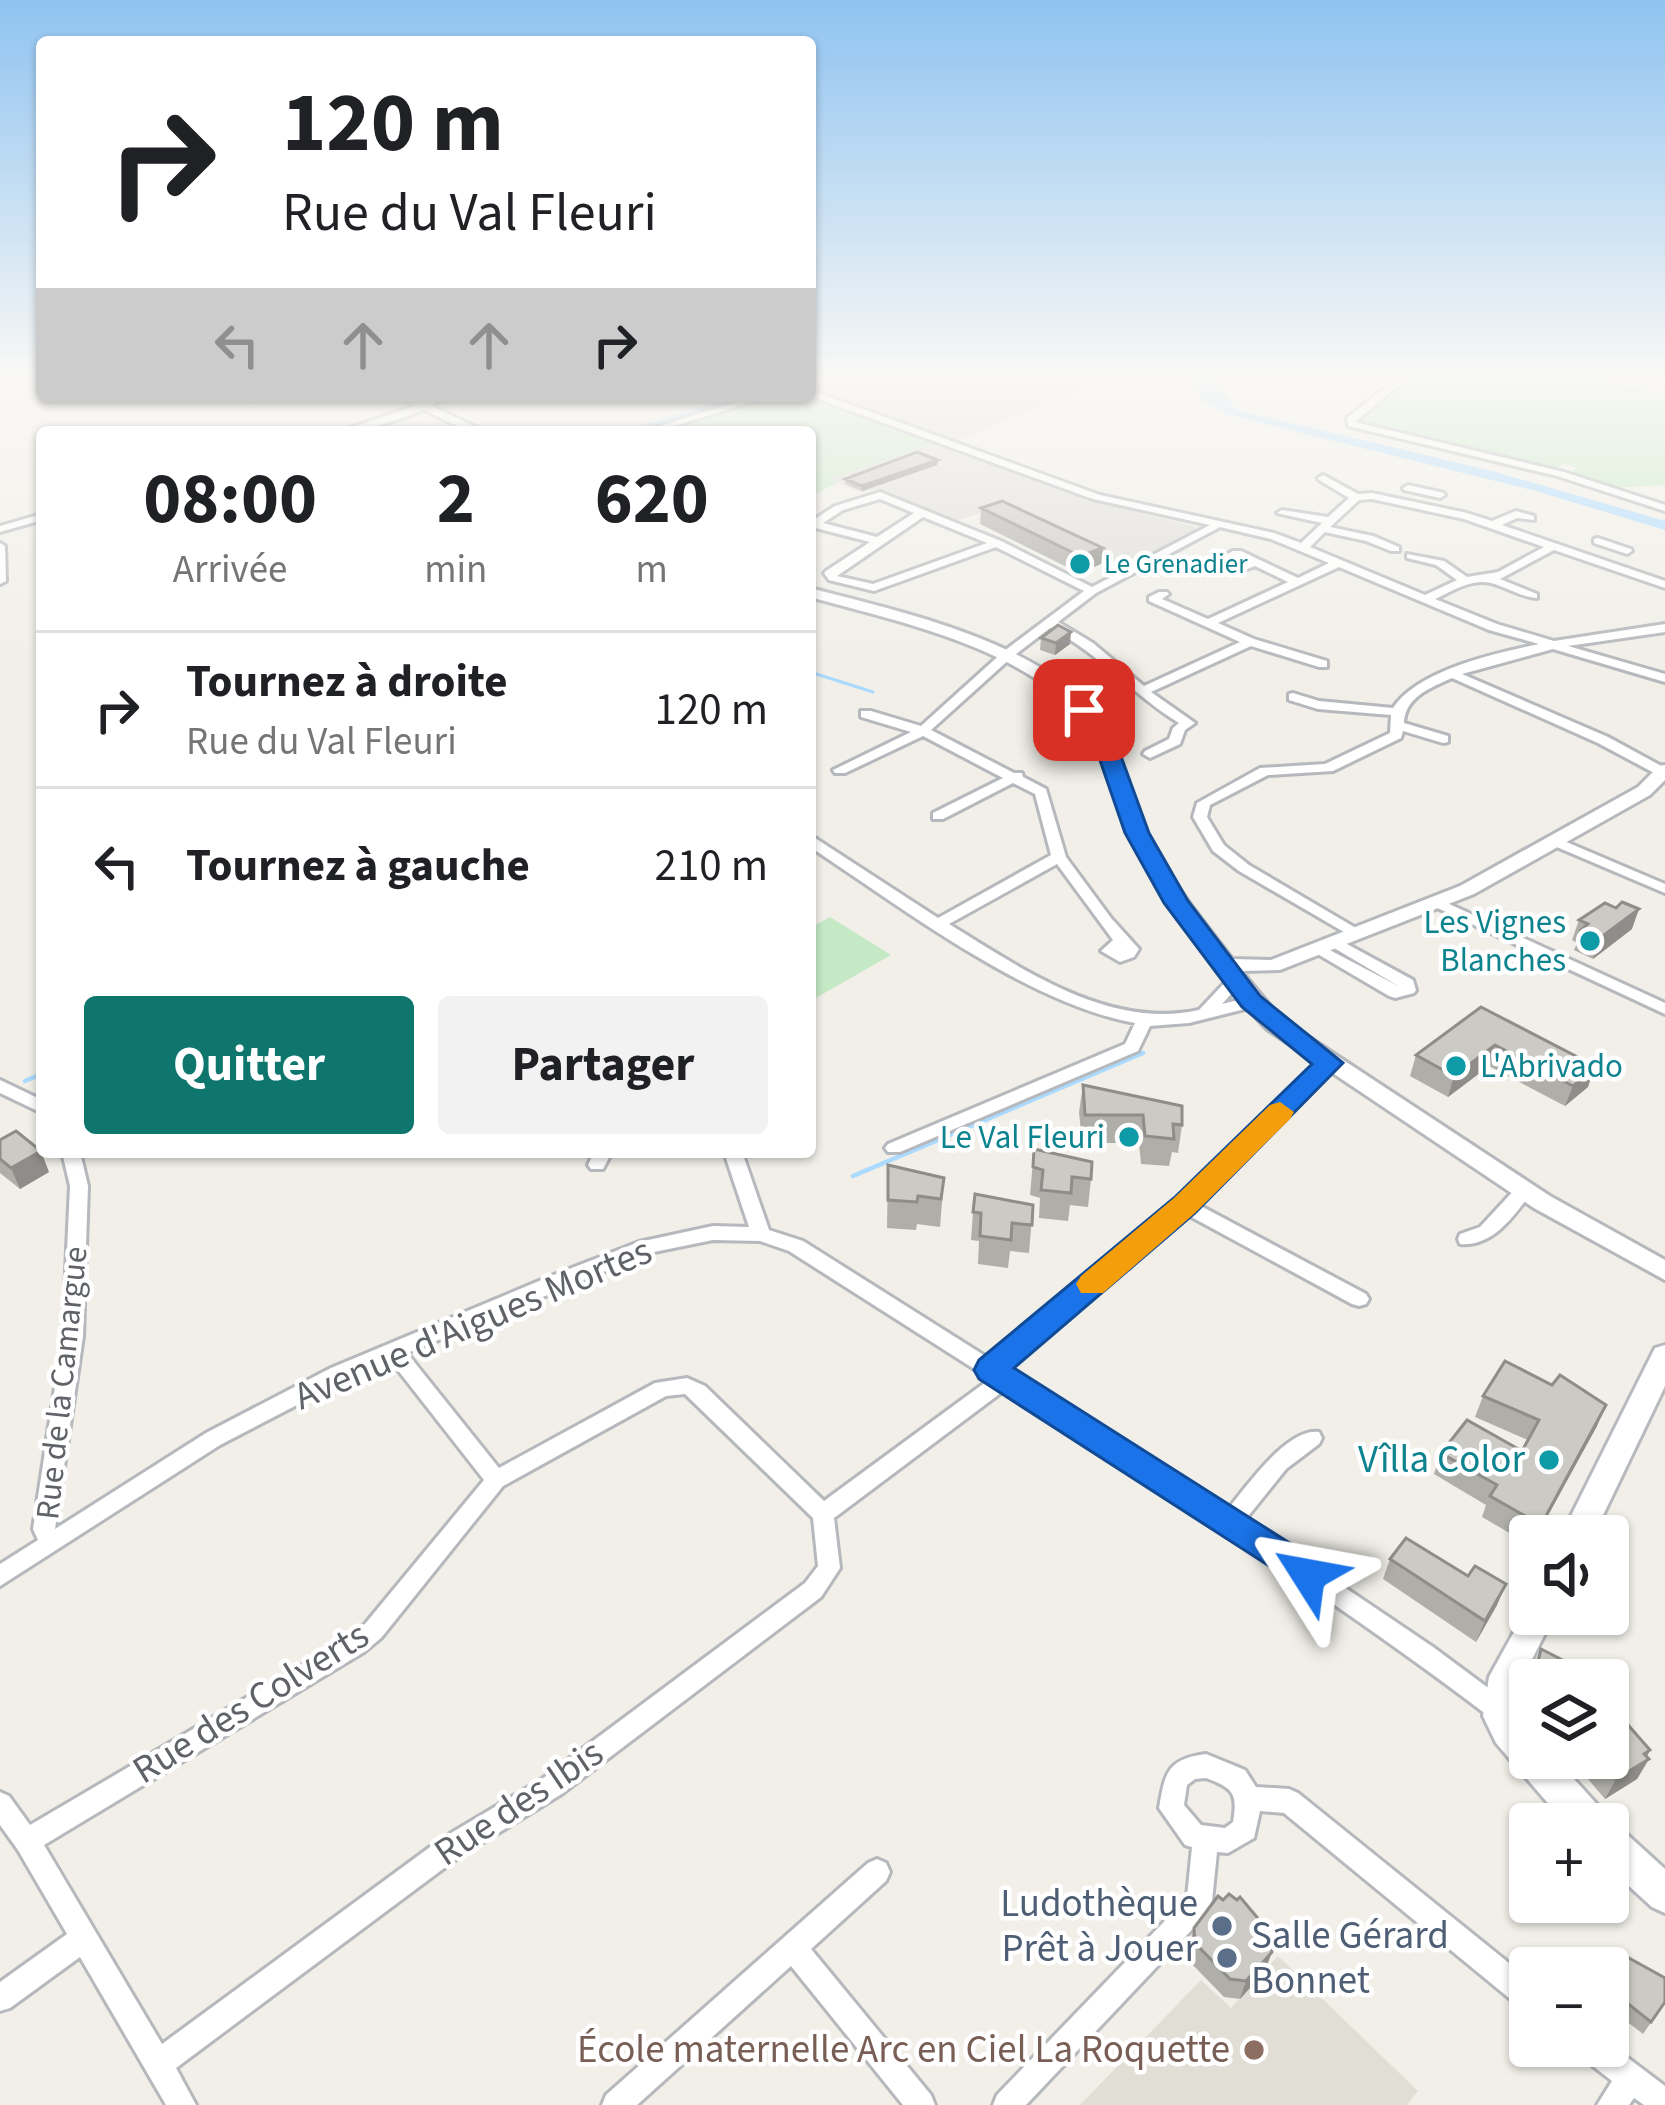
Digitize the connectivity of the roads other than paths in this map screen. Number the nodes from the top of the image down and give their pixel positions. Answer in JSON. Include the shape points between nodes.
{"nodes":[{"id":1,"x":1033,"y":475,"type":"edge"},
{"id":2,"x":1563,"y":475,"type":"edge"},
{"id":3,"x":1323,"y":478,"type":"dead end"},
{"id":4,"x":1408,"y":488,"type":"dead end"},
{"id":5,"x":1424,"y":491,"type":"junction"},
{"id":6,"x":1440,"y":495,"type":"dead end"},
{"id":7,"x":1356,"y":496,"type":"junction"},
{"id":8,"x":1412,"y":504,"type":"junction"},
{"id":9,"x":1665,"y":508,"type":"edge"},
{"id":10,"x":923,"y":512,"type":"junction"},
{"id":11,"x":1282,"y":514,"type":"dead end"},
{"id":12,"x":1530,"y":518,"type":"dead end"},
{"id":13,"x":36,"y":519,"type":"edge"},
{"id":14,"x":816,"y":524,"type":"edge"},
{"id":15,"x":1327,"y":525,"type":"junction"},
{"id":16,"x":1492,"y":525,"type":"junction"},
{"id":17,"x":1216,"y":526,"type":"junction"},
{"id":18,"x":816,"y":527,"type":"edge"},
{"id":19,"x":0,"y":529,"type":"edge"},
{"id":20,"x":878,"y":541,"type":"junction"},
{"id":21,"x":1598,"y":541,"type":"dead end"},
{"id":22,"x":997,"y":543,"type":"junction"},
{"id":23,"x":0,"y":546,"type":"edge"},
{"id":24,"x":1553,"y":546,"type":"junction"},
{"id":25,"x":1302,"y":548,"type":"junction"},
{"id":26,"x":1395,"y":550,"type":"dead end"},
{"id":27,"x":1456,"y":555,"type":"dead end"},
{"id":28,"x":1411,"y":556,"type":"dead end"},
{"id":29,"x":1591,"y":560,"type":"junction"},
{"id":30,"x":1440,"y":562,"type":"junction"},
{"id":31,"x":1252,"y":563,"type":"dead end"},
{"id":32,"x":1338,"y":563,"type":"junction"},
{"id":33,"x":1488,"y":578,"type":"junction"},
{"id":34,"x":0,"y":581,"type":"edge"},
{"id":35,"x":1465,"y":581,"type":"junction"},
{"id":36,"x":1298,"y":582,"type":"junction"},
{"id":37,"x":1665,"y":585,"type":"edge"},
{"id":38,"x":1092,"y":591,"type":"junction"},
{"id":39,"x":1163,"y":595,"type":"dead end"},
{"id":40,"x":1533,"y":596,"type":"dead end"},
{"id":41,"x":816,"y":597,"type":"edge"},
{"id":42,"x":1425,"y":598,"type":"junction"},
{"id":43,"x":1049,"y":622,"type":"junction"},
{"id":44,"x":1209,"y":623,"type":"junction"},
{"id":45,"x":1665,"y":628,"type":"edge"},
{"id":46,"x":1646,"y":630,"type":"junction"},
{"id":47,"x":1250,"y":642,"type":"junction"},
{"id":48,"x":1665,"y":643,"type":"edge"},
{"id":49,"x":1555,"y":646,"type":"junction"},
{"id":50,"x":1004,"y":658,"type":"junction"},
{"id":51,"x":1323,"y":664,"type":"dead end"},
{"id":52,"x":1452,"y":674,"type":"junction"},
{"id":53,"x":1665,"y":678,"type":"edge"},
{"id":54,"x":1142,"y":691,"type":"junction"},
{"id":55,"x":1293,"y":697,"type":"dead end"},
{"id":56,"x":866,"y":714,"type":"dead end"},
{"id":57,"x":1397,"y":718,"type":"junction"},
{"id":58,"x":923,"y":731,"type":"junction"},
{"id":59,"x":1443,"y":739,"type":"dead end"},
{"id":60,"x":1150,"y":754,"type":"dead end"},
{"id":61,"x":840,"y":770,"type":"dead end"},
{"id":62,"x":1664,"y":771,"type":"edge"},
{"id":63,"x":1017,"y":776,"type":"junction"},
{"id":64,"x":938,"y":816,"type":"dead end"},
{"id":65,"x":1557,"y":842,"type":"junction"},
{"id":66,"x":816,"y":845,"type":"edge"},
{"id":67,"x":1059,"y":857,"type":"junction"},
{"id":68,"x":1665,"y":889,"type":"edge"},
{"id":69,"x":1436,"y":902,"type":"junction"},
{"id":70,"x":940,"y":923,"type":"junction"},
{"id":71,"x":1356,"y":934,"type":"junction"},
{"id":72,"x":1119,"y":943,"type":"dead end"},
{"id":73,"x":1239,"y":984,"type":"junction"},
{"id":74,"x":1665,"y":1009,"type":"edge"},
{"id":75,"x":1205,"y":1012,"type":"junction"},
{"id":76,"x":1144,"y":1021,"type":"junction"},
{"id":77,"x":1329,"y":1063,"type":"junction"},
{"id":78,"x":0,"y":1086,"type":"edge"},
{"id":79,"x":36,"y":1104,"type":"edge"},
{"id":80,"x":894,"y":1148,"type":"dead end"},
{"id":81,"x":72,"y":1158,"type":"edge"},
{"id":82,"x":735,"y":1158,"type":"edge"},
{"id":83,"x":1524,"y":1190,"type":"junction"},
{"id":84,"x":1185,"y":1205,"type":"junction"},
{"id":85,"x":761,"y":1234,"type":"junction"},
{"id":86,"x":1467,"y":1239,"type":"dead end"},
{"id":87,"x":1665,"y":1271,"type":"edge"},
{"id":88,"x":1359,"y":1299,"type":"dead end"},
{"id":89,"x":394,"y":1351,"type":"junction"},
{"id":90,"x":1665,"y":1356,"type":"edge"},
{"id":91,"x":998,"y":1374,"type":"junction"},
{"id":92,"x":1312,"y":1438,"type":"dead end"},
{"id":93,"x":496,"y":1480,"type":"junction"},
{"id":94,"x":823,"y":1514,"type":"junction"},
{"id":95,"x":1587,"y":1515,"type":"edge"},
{"id":96,"x":1230,"y":1522,"type":"junction"},
{"id":97,"x":51,"y":1542,"type":"junction"},
{"id":98,"x":0,"y":1576,"type":"edge"},
{"id":99,"x":1529,"y":1635,"type":"edge"},
{"id":100,"x":1499,"y":1710,"type":"junction"},
{"id":101,"x":1509,"y":1730,"type":"edge"},
{"id":102,"x":1550,"y":1779,"type":"edge"},
{"id":103,"x":1249,"y":1798,"type":"junction"},
{"id":104,"x":1572,"y":1803,"type":"edge"},
{"id":105,"x":0,"y":1804,"type":"edge"},
{"id":106,"x":27,"y":1841,"type":"junction"},
{"id":107,"x":1205,"y":1841,"type":"junction"},
{"id":108,"x":1629,"y":1861,"type":"edge"},
{"id":109,"x":877,"y":1872,"type":"dead end"},
{"id":110,"x":1665,"y":1894,"type":"edge"},
{"id":111,"x":84,"y":1938,"type":"junction"},
{"id":112,"x":793,"y":1948,"type":"junction"},
{"id":113,"x":1509,"y":1980,"type":"edge"},
{"id":114,"x":0,"y":1998,"type":"edge"},
{"id":115,"x":158,"y":2064,"type":"junction"},
{"id":116,"x":1615,"y":2067,"type":"edge"},
{"id":117,"x":1631,"y":2080,"type":"junction"},
{"id":118,"x":1665,"y":2104,"type":"edge"},
{"id":119,"x":182,"y":2105,"type":"edge"},
{"id":120,"x":616,"y":2105,"type":"edge"},
{"id":121,"x":921,"y":2105,"type":"edge"},
{"id":122,"x":1007,"y":2105,"type":"edge"},
{"id":123,"x":1611,"y":2105,"type":"edge"}],
"edges":[{"from":1,"to":17,"type":"street"},
{"from":2,"to":9,"type":"street"},
{"from":3,"to":7,"type":"street"},
{"from":4,"to":5,"type":"street"},
{"from":5,"to":6,"type":"street"},
{"from":5,"to":8,"type":"street"},
{"from":7,"to":8,"type":"street"},
{"from":7,"to":15,"type":"street"},
{"from":8,"to":16,"type":"street"},
{"from":10,"to":14,"type":"street","via":[[870,495]]},
{"from":10,"to":20,"type":"street"},
{"from":10,"to":22,"type":"street"},
{"from":11,"to":15,"type":"street"},
{"from":12,"to":16,"type":"street","via":[[1516,514]]},
{"from":13,"to":19,"type":"street"},
{"from":15,"to":25,"type":"street"},
{"from":15,"to":26,"type":"street","via":[[1375,535]]},
{"from":16,"to":24,"type":"street"},
{"from":17,"to":25,"type":"street"},
{"from":17,"to":38,"type":"street"},
{"from":18,"to":20,"type":"street"},
{"from":20,"to":22,"type":"street","via":[[832,578],[874,588]]},
{"from":21,"to":29,"type":"street","via":[[1621,549]]},
{"from":22,"to":38,"type":"street"},
{"from":23,"to":34,"type":"street"},
{"from":24,"to":29,"type":"street"},
{"from":24,"to":33,"type":"street"},
{"from":25,"to":32,"type":"street"},
{"from":27,"to":30,"type":"street"},
{"from":28,"to":30,"type":"street"},
{"from":29,"to":37,"type":"street"},
{"from":30,"to":35,"type":"street"},
{"from":31,"to":36,"type":"street"},
{"from":32,"to":36,"type":"street"},
{"from":32,"to":42,"type":"street"},
{"from":33,"to":35,"type":"street"},
{"from":33,"to":40,"type":"street"},
{"from":35,"to":42,"type":"street"},
{"from":36,"to":44,"type":"street"},
{"from":38,"to":43,"type":"street"},
{"from":39,"to":44,"type":"street","via":[[1153,599]]},
{"from":41,"to":50,"type":"street"},
{"from":42,"to":49,"type":"street"},
{"from":43,"to":50,"type":"street"},
{"from":43,"to":54,"type":"street","via":[[1087,639]]},
{"from":44,"to":47,"type":"street"},
{"from":45,"to":46,"type":"street"},
{"from":46,"to":48,"type":"street"},
{"from":46,"to":49,"type":"street"},
{"from":47,"to":51,"type":"street"},
{"from":47,"to":54,"type":"street"},
{"from":49,"to":52,"type":"street"},
{"from":49,"to":53,"type":"street"},
{"from":50,"to":58,"type":"street"},
{"from":50,"to":73,"type":"street","via":[[1033,668],[1097,728],[1137,833],[1177,903]]},
{"from":52,"to":57,"type":"street","via":[[1404,700]]},
{"from":52,"to":62,"type":"street"},
{"from":54,"to":60,"type":"street","via":[[1190,723]]},
{"from":55,"to":57,"type":"street"},
{"from":56,"to":58,"type":"street"},
{"from":57,"to":59,"type":"street"},
{"from":57,"to":71,"type":"street","via":[[1396,735],[1328,767],[1265,771],[1204,803],[1200,817],[1218,848],[1244,868]]},
{"from":58,"to":61,"type":"street"},
{"from":58,"to":63,"type":"street"},
{"from":62,"to":65,"type":"street"},
{"from":63,"to":64,"type":"street"},
{"from":63,"to":67,"type":"street","via":[[1041,792]]},
{"from":65,"to":68,"type":"street"},
{"from":65,"to":69,"type":"street"},
{"from":66,"to":70,"type":"street"},
{"from":67,"to":70,"type":"street"},
{"from":67,"to":72,"type":"street"},
{"from":69,"to":71,"type":"street"},
{"from":69,"to":74,"type":"street"},
{"from":70,"to":76,"type":"street","via":[[1066,994]]},
{"from":71,"to":73,"type":"street"},
{"from":73,"to":75,"type":"street"},
{"from":73,"to":75,"type":"street"},
{"from":73,"to":77,"type":"street"},
{"from":75,"to":76,"type":"street"},
{"from":76,"to":80,"type":"street","via":[[1132,1047]]},
{"from":77,"to":83,"type":"street"},
{"from":77,"to":84,"type":"street"},
{"from":78,"to":79,"type":"street"},
{"from":81,"to":97,"type":"street","name":"Rue de la Camargue","via":[[77,1286],[44,1529]]},
{"from":82,"to":85,"type":"street"},
{"from":83,"to":86,"type":"street","via":[[1487,1232]]},
{"from":83,"to":87,"type":"street"},
{"from":84,"to":88,"type":"street"},
{"from":84,"to":91,"type":"street"},
{"from":85,"to":89,"type":"street","name":"Avenue d'Aigues Mortes","via":[[713,1233],[646,1247]]},
{"from":85,"to":91,"type":"street","name":"Avenue d'Aigues Mortes","via":[[796,1246]]},
{"from":89,"to":93,"type":"street"},
{"from":89,"to":97,"type":"street","name":"Avenue d'Aigues Mortes","via":[[212,1439]]},
{"from":90,"to":95,"type":"main road"},
{"from":91,"to":94,"type":"street"},
{"from":91,"to":96,"type":"street","name":"Avenue d'Aigues Mortes"},
{"from":92,"to":96,"type":"street","via":[[1279,1463]]},
{"from":93,"to":94,"type":"street","via":[[662,1389],[687,1386]]},
{"from":93,"to":106,"type":"street","name":"Rue des Colverts","via":[[356,1645]]},
{"from":94,"to":115,"type":"street","name":"Rue des Ibis","via":[[829,1568],[813,1590]]},
{"from":96,"to":100,"type":"street","name":"Avenue d'Aigues Mortes"},
{"from":97,"to":98,"type":"street","name":"Avenue d'Aigues Mortes"},
{"from":99,"to":100,"type":"main road"},
{"from":100,"to":101,"type":"main road"},
{"from":102,"to":104,"type":"main road"},
{"from":103,"to":107,"type":"street","via":[[1245,1829],[1228,1841]]},
{"from":103,"to":107,"type":"street","via":[[1236,1778],[1215,1767],[1183,1772],[1172,1787],[1172,1808]]},
{"from":103,"to":113,"type":"street","via":[[1289,1801]]},
{"from":105,"to":106,"type":"street"},
{"from":106,"to":111,"type":"street"},
{"from":107,"to":122,"type":"street","via":[[1193,1910]]},
{"from":108,"to":110,"type":"main road"},
{"from":109,"to":112,"type":"street"},
{"from":111,"to":114,"type":"street"},
{"from":111,"to":115,"type":"street"},
{"from":112,"to":120,"type":"street"},
{"from":112,"to":121,"type":"street"},
{"from":115,"to":119,"type":"street"},
{"from":116,"to":117,"type":"street"},
{"from":117,"to":118,"type":"street"},
{"from":117,"to":123,"type":"street"}]}
